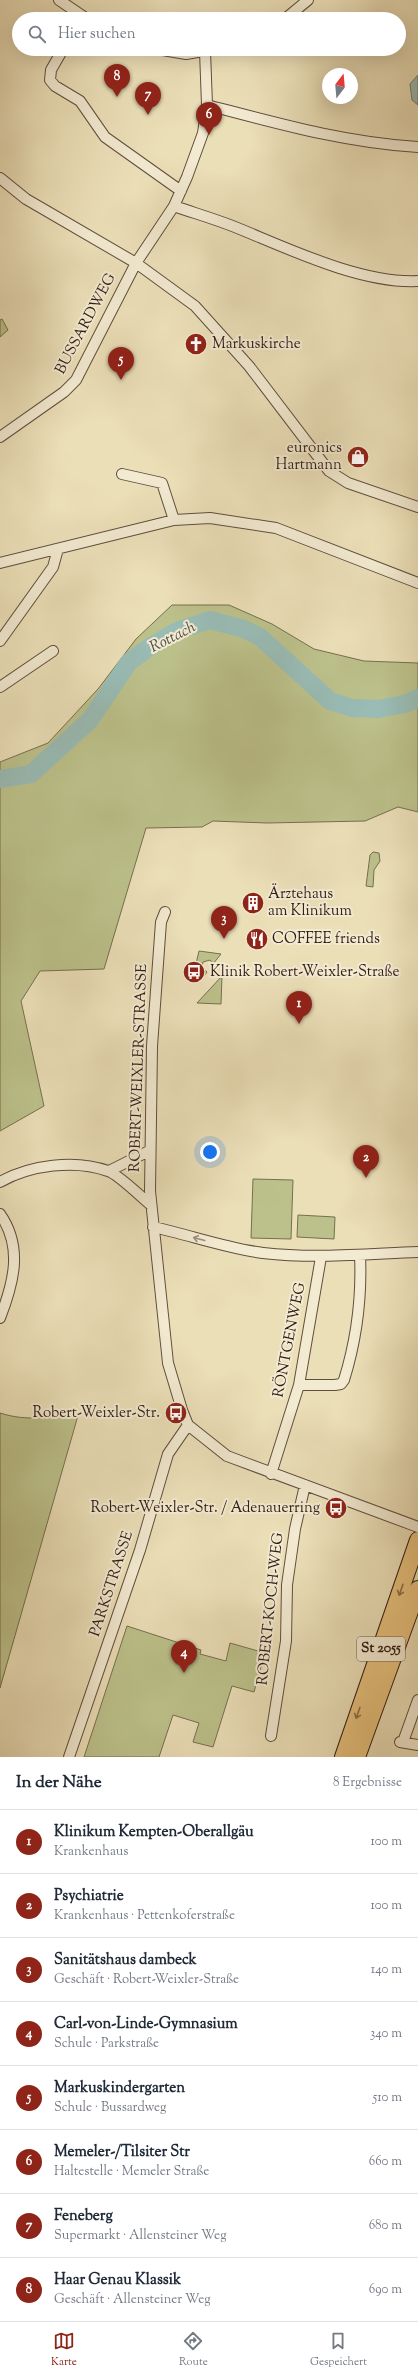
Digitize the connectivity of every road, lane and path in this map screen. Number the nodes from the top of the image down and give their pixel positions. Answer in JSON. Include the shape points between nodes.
{"nodes":[{"id":1,"x":59,"y":0,"type":"edge"},
{"id":2,"x":308,"y":0,"type":"edge"},
{"id":3,"x":75,"y":12,"type":"edge"},
{"id":4,"x":293,"y":12,"type":"edge"},
{"id":5,"x":59,"y":56,"type":"edge"},
{"id":6,"x":210,"y":56,"type":"edge"},
{"id":7,"x":207,"y":105,"type":"junction"},
{"id":8,"x":418,"y":146,"type":"edge"},
{"id":9,"x":0,"y":178,"type":"edge"},
{"id":10,"x":181,"y":191,"type":"junction"},
{"id":11,"x":174,"y":206,"type":"junction"},
{"id":12,"x":136,"y":263,"type":"junction"},
{"id":13,"x":418,"y":281,"type":"edge"},
{"id":14,"x":0,"y":437,"type":"edge"},
{"id":15,"x":122,"y":474,"type":"dead end"},
{"id":16,"x":418,"y":507,"type":"edge"},
{"id":17,"x":174,"y":520,"type":"junction"},
{"id":18,"x":58,"y":549,"type":"junction"},
{"id":19,"x":0,"y":564,"type":"edge"},
{"id":20,"x":418,"y":583,"type":"edge"},
{"id":21,"x":0,"y":641,"type":"edge"},
{"id":22,"x":53,"y":651,"type":"dead end"},
{"id":23,"x":0,"y":687,"type":"edge"},
{"id":24,"x":165,"y":912,"type":"dead end"},
{"id":25,"x":149,"y":1151,"type":"junction"},
{"id":26,"x":109,"y":1171,"type":"junction"},
{"id":27,"x":0,"y":1182,"type":"edge"},
{"id":28,"x":151,"y":1205,"type":"junction"},
{"id":29,"x":0,"y":1214,"type":"edge"},
{"id":30,"x":153,"y":1227,"type":"junction"},
{"id":31,"x":418,"y":1252,"type":"edge"},
{"id":32,"x":360,"y":1255,"type":"junction"},
{"id":33,"x":321,"y":1257,"type":"junction"},
{"id":34,"x":0,"y":1318,"type":"edge"},
{"id":35,"x":299,"y":1385,"type":"junction"},
{"id":36,"x":188,"y":1425,"type":"junction"},
{"id":37,"x":271,"y":1474,"type":"junction"},
{"id":38,"x":305,"y":1485,"type":"junction"},
{"id":39,"x":418,"y":1528,"type":"edge"},
{"id":40,"x":418,"y":1540,"type":"edge"},
{"id":41,"x":418,"y":1589,"type":"edge"},
{"id":42,"x":418,"y":1700,"type":"edge"},
{"id":43,"x":271,"y":1736,"type":"dead end"},
{"id":44,"x":418,"y":1745,"type":"edge"},
{"id":45,"x":69,"y":1757,"type":"edge"},
{"id":46,"x":343,"y":1757,"type":"edge"},
{"id":47,"x":357,"y":1757,"type":"edge"}],
"edges":[{"from":1,"to":3,"type":"street"},
{"from":2,"to":4,"type":"street"},
{"from":5,"to":10,"type":"street","via":[[51,70],[50,80],[55,86],[80,101],[106,137]]},
{"from":6,"to":7,"type":"street","name":"BUSSARDWEG"},
{"from":7,"to":8,"type":"street","via":[[306,130],[372,142]]},
{"from":7,"to":10,"type":"street","name":"BUSSARDWEG","via":[[202,133]]},
{"from":9,"to":12,"type":"street","via":[[26,198]]},
{"from":10,"to":11,"type":"street","name":"BUSSARDWEG"},
{"from":11,"to":12,"type":"street","name":"BUSSARDWEG"},
{"from":11,"to":13,"type":"street","via":[[232,226],[298,254],[362,275]]},
{"from":12,"to":14,"type":"street","name":"BUSSARDWEG","via":[[76,380],[64,392]]},
{"from":12,"to":16,"type":"street","via":[[195,306],[249,366],[330,471],[348,483]]},
{"from":15,"to":17,"type":"street","via":[[162,483]]},
{"from":17,"to":18,"type":"street"},
{"from":17,"to":20,"type":"street","via":[[210,518],[276,528]]},
{"from":18,"to":19,"type":"street"},
{"from":18,"to":21,"type":"street","via":[[53,567]]},
{"from":22,"to":23,"type":"street"},
{"from":24,"to":25,"type":"street","name":"ROBERT-WEIXLER-STRASSE","via":[[160,927],[152,1046]]},
{"from":25,"to":26,"type":"street"},
{"from":25,"to":28,"type":"street","name":"ROBERT-WEIXLER-STRASSE"},
{"from":26,"to":27,"type":"street","via":[[69,1165],[33,1168]]},
{"from":26,"to":28,"type":"street"},
{"from":28,"to":30,"type":"street","name":"ROBERT-WEIXLER-STRASSE"},
{"from":29,"to":34,"type":"street","via":[[10,1228],[15,1251],[13,1270]]},
{"from":33,"to":30,"type":"street","one_way":true,"via":[[237,1249]]},
{"from":30,"to":36,"type":"street","name":"ROBERT-WEIXLER-STRASSE","via":[[168,1363],[176,1395]]},
{"from":31,"to":32,"type":"street"},
{"from":32,"to":33,"type":"street"},
{"from":32,"to":35,"type":"street","via":[[362,1293],[355,1337],[344,1380],[341,1384],[335,1385]]},
{"from":33,"to":35,"type":"street","name":"RÖNTGENWEG"},
{"from":35,"to":37,"type":"street","name":"RÖNTGENWEG"},
{"from":36,"to":37,"type":"street","name":"ROBERT-WEIXLER-STRASSE","via":[[227,1456]]},
{"from":36,"to":45,"type":"street","name":"PARKSTRASSE","via":[[168,1454],[140,1550]]},
{"from":37,"to":38,"type":"street","name":"ROBERT-WEIXLER-STRASSE"},
{"from":38,"to":39,"type":"street","name":"ROBERT-WEIXLER-STRASSE"},
{"from":38,"to":43,"type":"street","name":"ROBERT-KOCH-WEG","via":[[289,1570],[286,1641]]},
{"from":40,"to":46,"type":"main road","number":"St 2055","one_way":true},
{"from":41,"to":47,"type":"main road","number":"St 2055"},
{"from":42,"to":44,"type":"street","via":[[401,1742]]}]}
